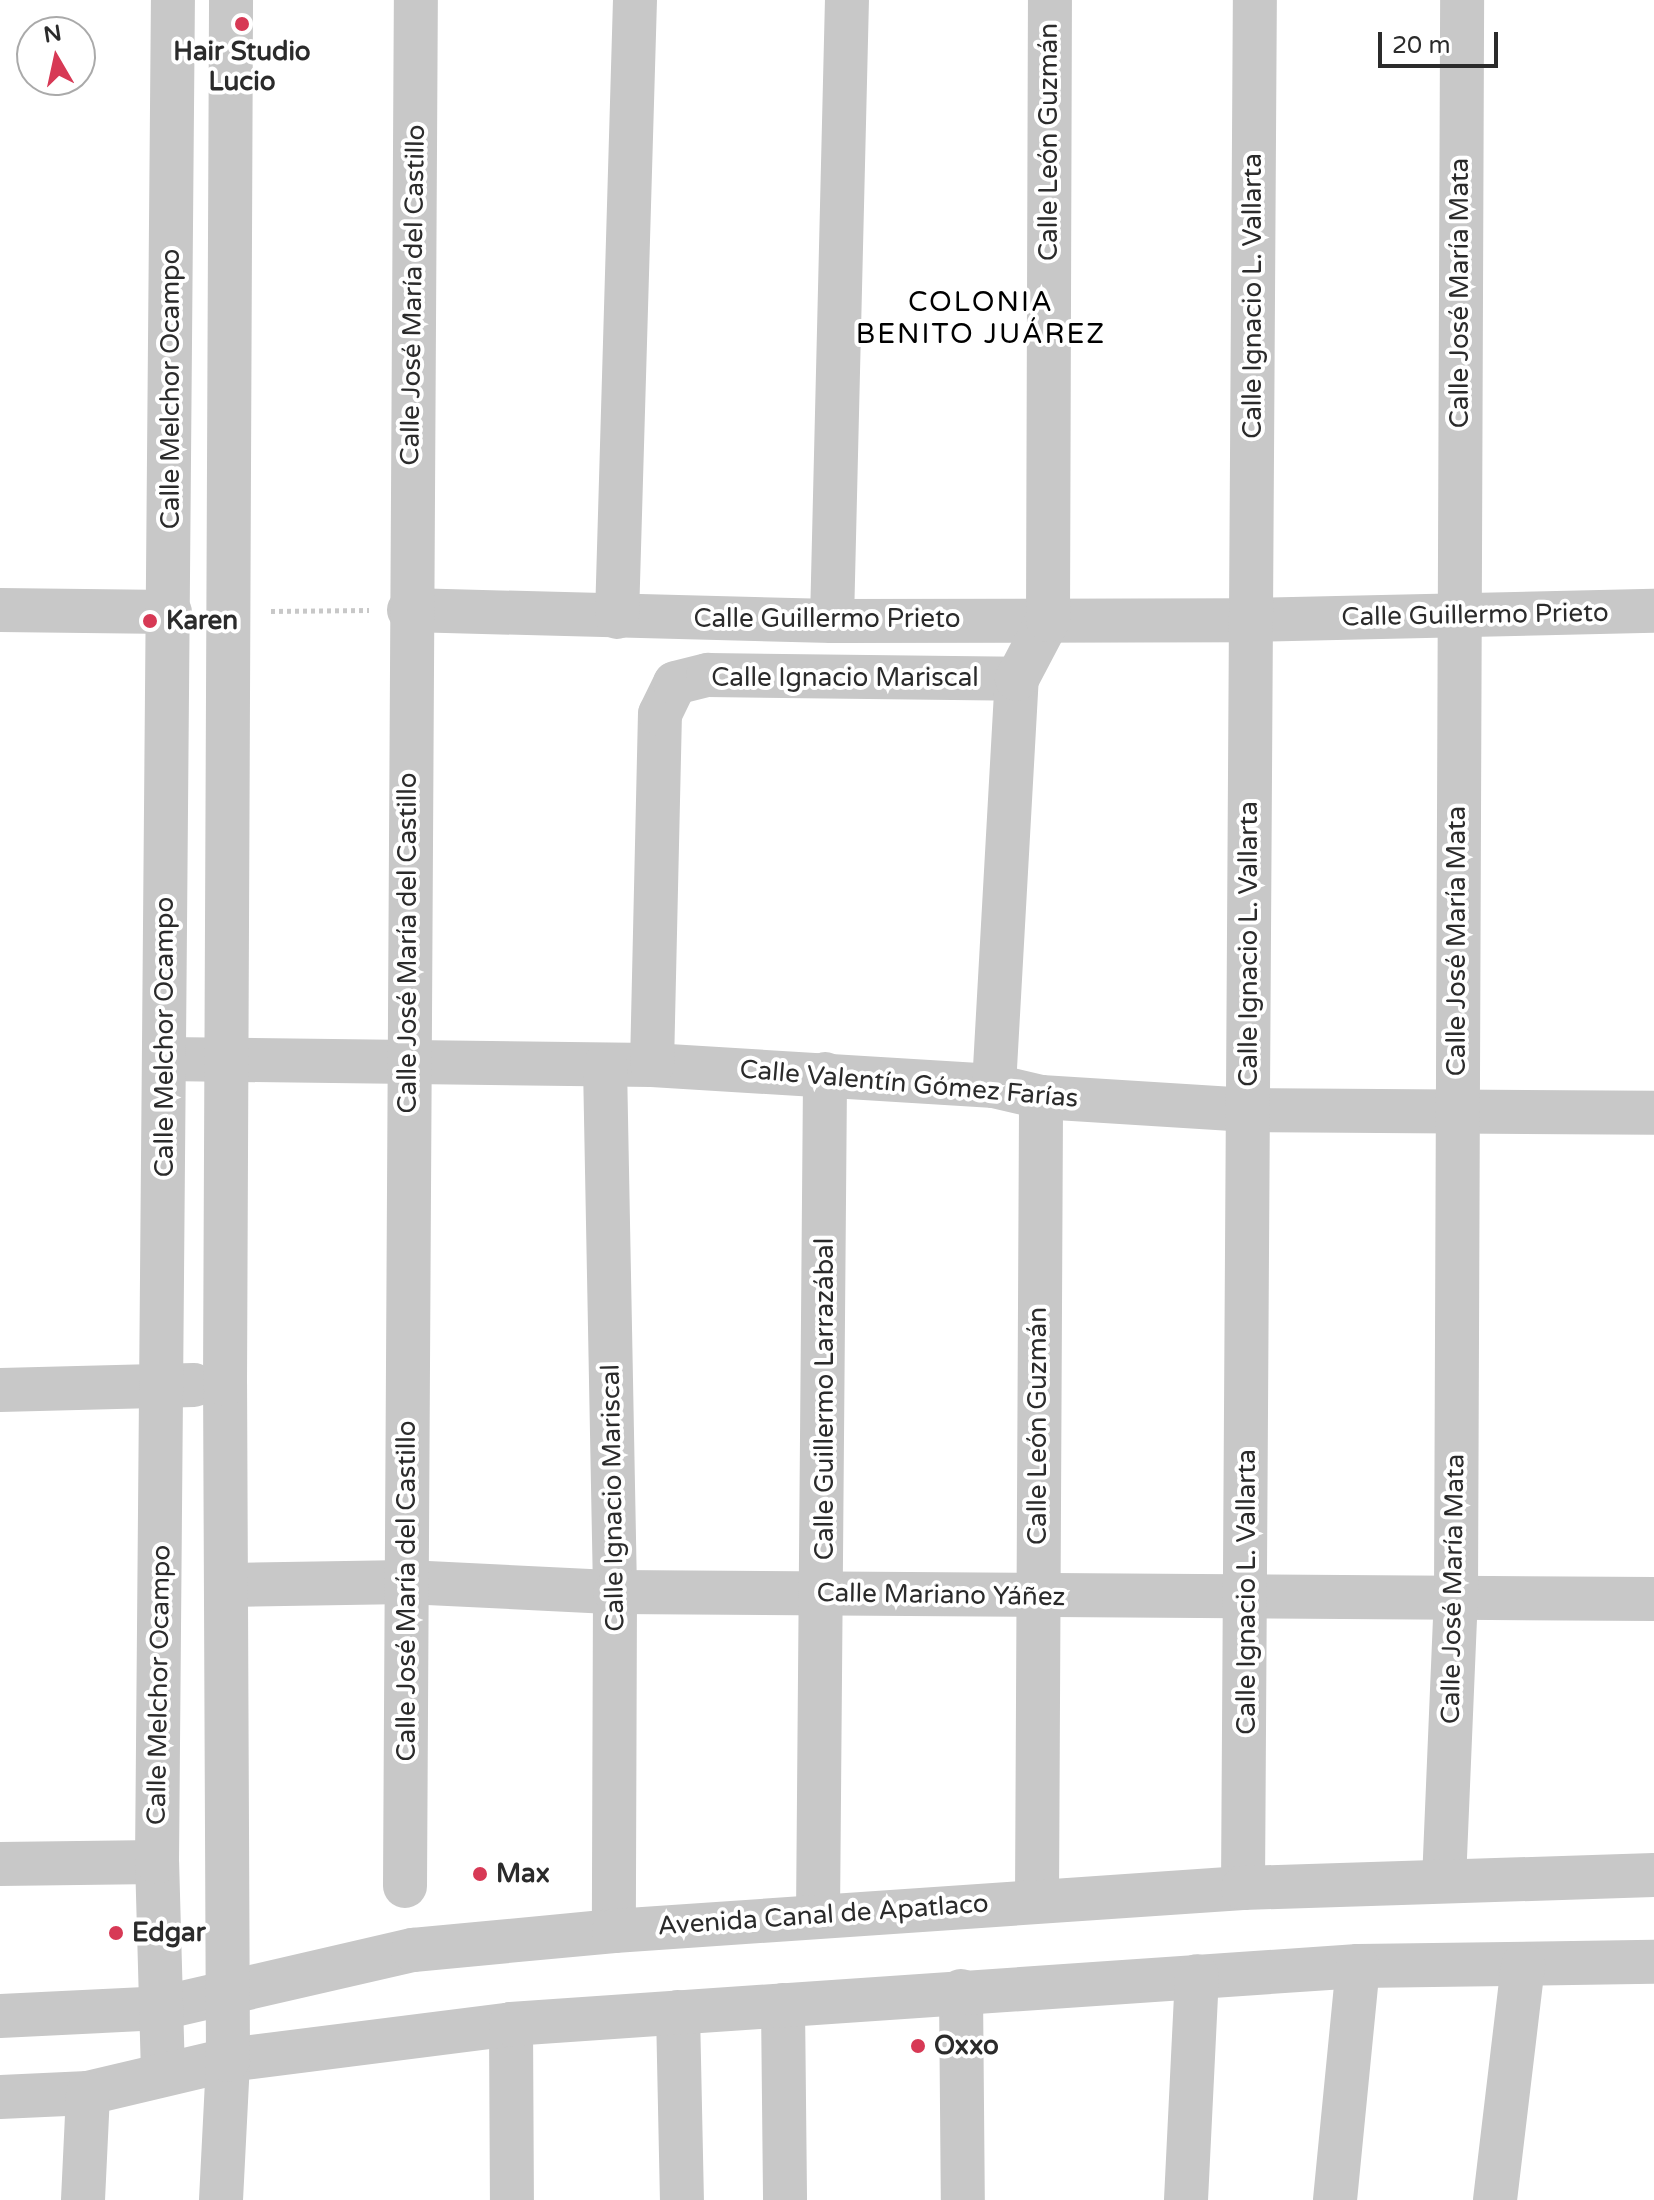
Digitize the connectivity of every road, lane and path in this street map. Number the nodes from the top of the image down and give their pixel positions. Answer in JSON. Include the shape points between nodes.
{"nodes":[{"id":1,"x":173,"y":0,"type":"edge"},
{"id":2,"x":231,"y":0,"type":"edge"},
{"id":3,"x":416,"y":0,"type":"edge"},
{"id":4,"x":635,"y":0,"type":"edge"},
{"id":5,"x":847,"y":0,"type":"edge"},
{"id":6,"x":1050,"y":0,"type":"edge"},
{"id":7,"x":1255,"y":0,"type":"edge"},
{"id":8,"x":1462,"y":0,"type":"edge"},
{"id":9,"x":0,"y":610,"type":"edge"},
{"id":10,"x":409,"y":610,"type":"junction"},
{"id":11,"x":227,"y":611,"type":"junction"},
{"id":12,"x":1654,"y":611,"type":"edge"},
{"id":13,"x":170,"y":612,"type":"junction"},
{"id":14,"x":1458,"y":614,"type":"junction"},
{"id":15,"x":617,"y":617,"type":"junction"},
{"id":16,"x":1048,"y":620,"type":"junction"},
{"id":17,"x":1250,"y":620,"type":"junction"},
{"id":18,"x":832,"y":621,"type":"junction"},
{"id":19,"x":1017,"y":679,"type":"junction"},
{"id":20,"x":164,"y":1059,"type":"junction"},
{"id":21,"x":228,"y":1059,"type":"junction"},
{"id":22,"x":408,"y":1061,"type":"junction"},
{"id":23,"x":605,"y":1065,"type":"junction"},
{"id":24,"x":652,"y":1065,"type":"junction"},
{"id":25,"x":825,"y":1074,"type":"junction"},
{"id":26,"x":994,"y":1086,"type":"junction"},
{"id":27,"x":1041,"y":1097,"type":"junction"},
{"id":28,"x":1249,"y":1110,"type":"junction"},
{"id":29,"x":1654,"y":1113,"type":"edge"},
{"id":30,"x":1457,"y":1114,"type":"junction"},
{"id":31,"x":225,"y":1384,"type":"junction"},
{"id":32,"x":164,"y":1386,"type":"junction"},
{"id":33,"x":0,"y":1390,"type":"edge"},
{"id":34,"x":407,"y":1582,"type":"junction"},
{"id":35,"x":229,"y":1585,"type":"junction"},
{"id":36,"x":615,"y":1592,"type":"junction"},
{"id":37,"x":824,"y":1594,"type":"junction"},
{"id":38,"x":1456,"y":1596,"type":"junction"},
{"id":39,"x":1248,"y":1597,"type":"junction"},
{"id":40,"x":1037,"y":1598,"type":"junction"},
{"id":41,"x":1654,"y":1599,"type":"edge"},
{"id":42,"x":157,"y":1862,"type":"junction"},
{"id":43,"x":0,"y":1864,"type":"edge"},
{"id":44,"x":1654,"y":1875,"type":"edge"},
{"id":45,"x":1444,"y":1881,"type":"junction"},
{"id":46,"x":405,"y":1886,"type":"dead end"},
{"id":47,"x":1243,"y":1888,"type":"junction"},
{"id":48,"x":1037,"y":1899,"type":"junction"},
{"id":49,"x":818,"y":1916,"type":"junction"},
{"id":50,"x":614,"y":1931,"type":"junction"},
{"id":51,"x":1654,"y":1962,"type":"edge"},
{"id":52,"x":1523,"y":1965,"type":"junction"},
{"id":53,"x":1358,"y":1966,"type":"junction"},
{"id":54,"x":1197,"y":1976,"type":"junction"},
{"id":55,"x":225,"y":1989,"type":"junction"},
{"id":56,"x":961,"y":1991,"type":"junction"},
{"id":57,"x":783,"y":2005,"type":"junction"},
{"id":58,"x":161,"y":2008,"type":"junction"},
{"id":59,"x":678,"y":2012,"type":"junction"},
{"id":60,"x":0,"y":2016,"type":"edge"},
{"id":61,"x":511,"y":2024,"type":"junction"},
{"id":62,"x":228,"y":2060,"type":"junction"},
{"id":63,"x":163,"y":2074,"type":"junction"},
{"id":64,"x":88,"y":2093,"type":"junction"},
{"id":65,"x":0,"y":2097,"type":"edge"},
{"id":66,"x":83,"y":2200,"type":"edge"},
{"id":67,"x":221,"y":2200,"type":"edge"},
{"id":68,"x":512,"y":2200,"type":"edge"},
{"id":69,"x":682,"y":2200,"type":"edge"},
{"id":70,"x":785,"y":2200,"type":"edge"},
{"id":71,"x":963,"y":2200,"type":"edge"},
{"id":72,"x":1186,"y":2200,"type":"edge"},
{"id":73,"x":1335,"y":2200,"type":"edge"},
{"id":74,"x":1495,"y":2200,"type":"edge"}],
"edges":[{"from":1,"to":13,"type":"street","name":"Calle Melchor Ocampo"},
{"from":2,"to":11,"type":"street"},
{"from":3,"to":10,"type":"street","name":"Calle José María del Castillo"},
{"from":4,"to":15,"type":"street"},
{"from":5,"to":18,"type":"street"},
{"from":6,"to":16,"type":"street","name":"Calle León Guzmán"},
{"from":7,"to":17,"type":"street","name":"Calle Ignacio L. Vallarta"},
{"from":8,"to":14,"type":"street","name":"Calle José María Mata"},
{"from":9,"to":13,"type":"street"},
{"from":10,"to":11,"type":"path"},
{"from":10,"to":15,"type":"street","name":"Calle Guillermo Prieto"},
{"from":10,"to":22,"type":"street","name":"Calle José María del Castillo"},
{"from":11,"to":21,"type":"street"},
{"from":12,"to":14,"type":"street","name":"Calle Guillermo Prieto"},
{"from":13,"to":20,"type":"street","name":"Calle Melchor Ocampo"},
{"from":14,"to":17,"type":"street","name":"Calle Guillermo Prieto"},
{"from":14,"to":30,"type":"street","name":"Calle José María Mata"},
{"from":15,"to":18,"type":"street","name":"Calle Guillermo Prieto"},
{"from":16,"to":17,"type":"street","name":"Calle Guillermo Prieto"},
{"from":16,"to":18,"type":"street","name":"Calle Guillermo Prieto"},
{"from":16,"to":19,"type":"street"},
{"from":17,"to":28,"type":"street","name":"Calle Ignacio L. Vallarta"},
{"from":19,"to":24,"type":"street","name":"Calle Ignacio Mariscal","via":[[708,675],[675,683],[660,714]]},
{"from":19,"to":26,"type":"street"},
{"from":20,"to":21,"type":"street","name":"Calle Valentín Gómez Farías"},
{"from":20,"to":32,"type":"street","name":"Calle Melchor Ocampo"},
{"from":21,"to":22,"type":"street","name":"Calle Valentín Gómez Farías"},
{"from":21,"to":31,"type":"street"},
{"from":22,"to":23,"type":"street","name":"Calle Valentín Gómez Farías"},
{"from":22,"to":34,"type":"street","name":"Calle José María del Castillo"},
{"from":23,"to":24,"type":"street","name":"Calle Valentín Gómez Farías"},
{"from":23,"to":36,"type":"street","name":"Calle Ignacio Mariscal"},
{"from":24,"to":25,"type":"street","name":"Calle Valentín Gómez Farías"},
{"from":25,"to":26,"type":"street","name":"Calle Valentín Gómez Farías"},
{"from":25,"to":37,"type":"street","name":"Calle Guillermo Larrazábal"},
{"from":26,"to":27,"type":"street","name":"Calle Valentín Gómez Farías"},
{"from":27,"to":28,"type":"street","name":"Calle Valentín Gómez Farías"},
{"from":27,"to":40,"type":"street","name":"Calle León Guzmán"},
{"from":28,"to":30,"type":"street","name":"Calle Valentín Gómez Farías"},
{"from":28,"to":39,"type":"street","name":"Calle Ignacio L. Vallarta"},
{"from":29,"to":30,"type":"street","name":"Calle Valentín Gómez Farías"},
{"from":30,"to":38,"type":"street","name":"Calle José María Mata"},
{"from":31,"to":32,"type":"street"},
{"from":31,"to":35,"type":"street"},
{"from":32,"to":33,"type":"street"},
{"from":32,"to":42,"type":"street","name":"Calle Melchor Ocampo"},
{"from":34,"to":35,"type":"street","name":"Calle Mariano Yáñez"},
{"from":34,"to":36,"type":"street","name":"Calle Mariano Yáñez"},
{"from":34,"to":46,"type":"street","name":"Calle José María del Castillo"},
{"from":35,"to":55,"type":"street"},
{"from":36,"to":37,"type":"street","name":"Calle Mariano Yáñez"},
{"from":36,"to":50,"type":"street","name":"Calle Ignacio Mariscal"},
{"from":37,"to":40,"type":"street","name":"Calle Mariano Yáñez"},
{"from":37,"to":49,"type":"street","name":"Calle Guillermo Larrazábal"},
{"from":38,"to":39,"type":"street","name":"Calle Mariano Yáñez"},
{"from":38,"to":41,"type":"street","name":"Calle Mariano Yáñez"},
{"from":38,"to":45,"type":"street","name":"Calle José María Mata"},
{"from":39,"to":40,"type":"street","name":"Calle Mariano Yáñez"},
{"from":39,"to":47,"type":"street","name":"Calle Ignacio L. Vallarta"},
{"from":40,"to":48,"type":"street","name":"Calle León Guzmán"},
{"from":42,"to":43,"type":"street"},
{"from":42,"to":58,"type":"street","name":"Calle Melchor Ocampo"},
{"from":44,"to":45,"type":"street","name":"Avenida Canal de Apatlaco"},
{"from":45,"to":47,"type":"street","name":"Avenida Canal de Apatlaco"},
{"from":47,"to":48,"type":"street","name":"Avenida Canal de Apatlaco"},
{"from":48,"to":49,"type":"street","name":"Avenida Canal de Apatlaco"},
{"from":49,"to":50,"type":"street","name":"Avenida Canal de Apatlaco"},
{"from":50,"to":55,"type":"street","name":"Avenida Canal de Apatlaco","via":[[413,1950]]},
{"from":51,"to":52,"type":"street"},
{"from":52,"to":53,"type":"street"},
{"from":52,"to":74,"type":"street"},
{"from":53,"to":54,"type":"street"},
{"from":53,"to":73,"type":"street"},
{"from":54,"to":56,"type":"street"},
{"from":54,"to":72,"type":"street"},
{"from":55,"to":58,"type":"street","name":"Avenida Canal de Apatlaco"},
{"from":55,"to":62,"type":"street"},
{"from":56,"to":57,"type":"street"},
{"from":56,"to":71,"type":"street"},
{"from":57,"to":59,"type":"street"},
{"from":57,"to":70,"type":"street"},
{"from":58,"to":60,"type":"street","name":"Avenida Canal de Apatlaco"},
{"from":58,"to":63,"type":"street","name":"Calle Melchor Ocampo"},
{"from":59,"to":61,"type":"street"},
{"from":59,"to":69,"type":"street"},
{"from":61,"to":62,"type":"street"},
{"from":61,"to":68,"type":"street"},
{"from":62,"to":63,"type":"street"},
{"from":62,"to":67,"type":"street"},
{"from":63,"to":64,"type":"street"},
{"from":64,"to":65,"type":"street"},
{"from":64,"to":66,"type":"street"}]}
